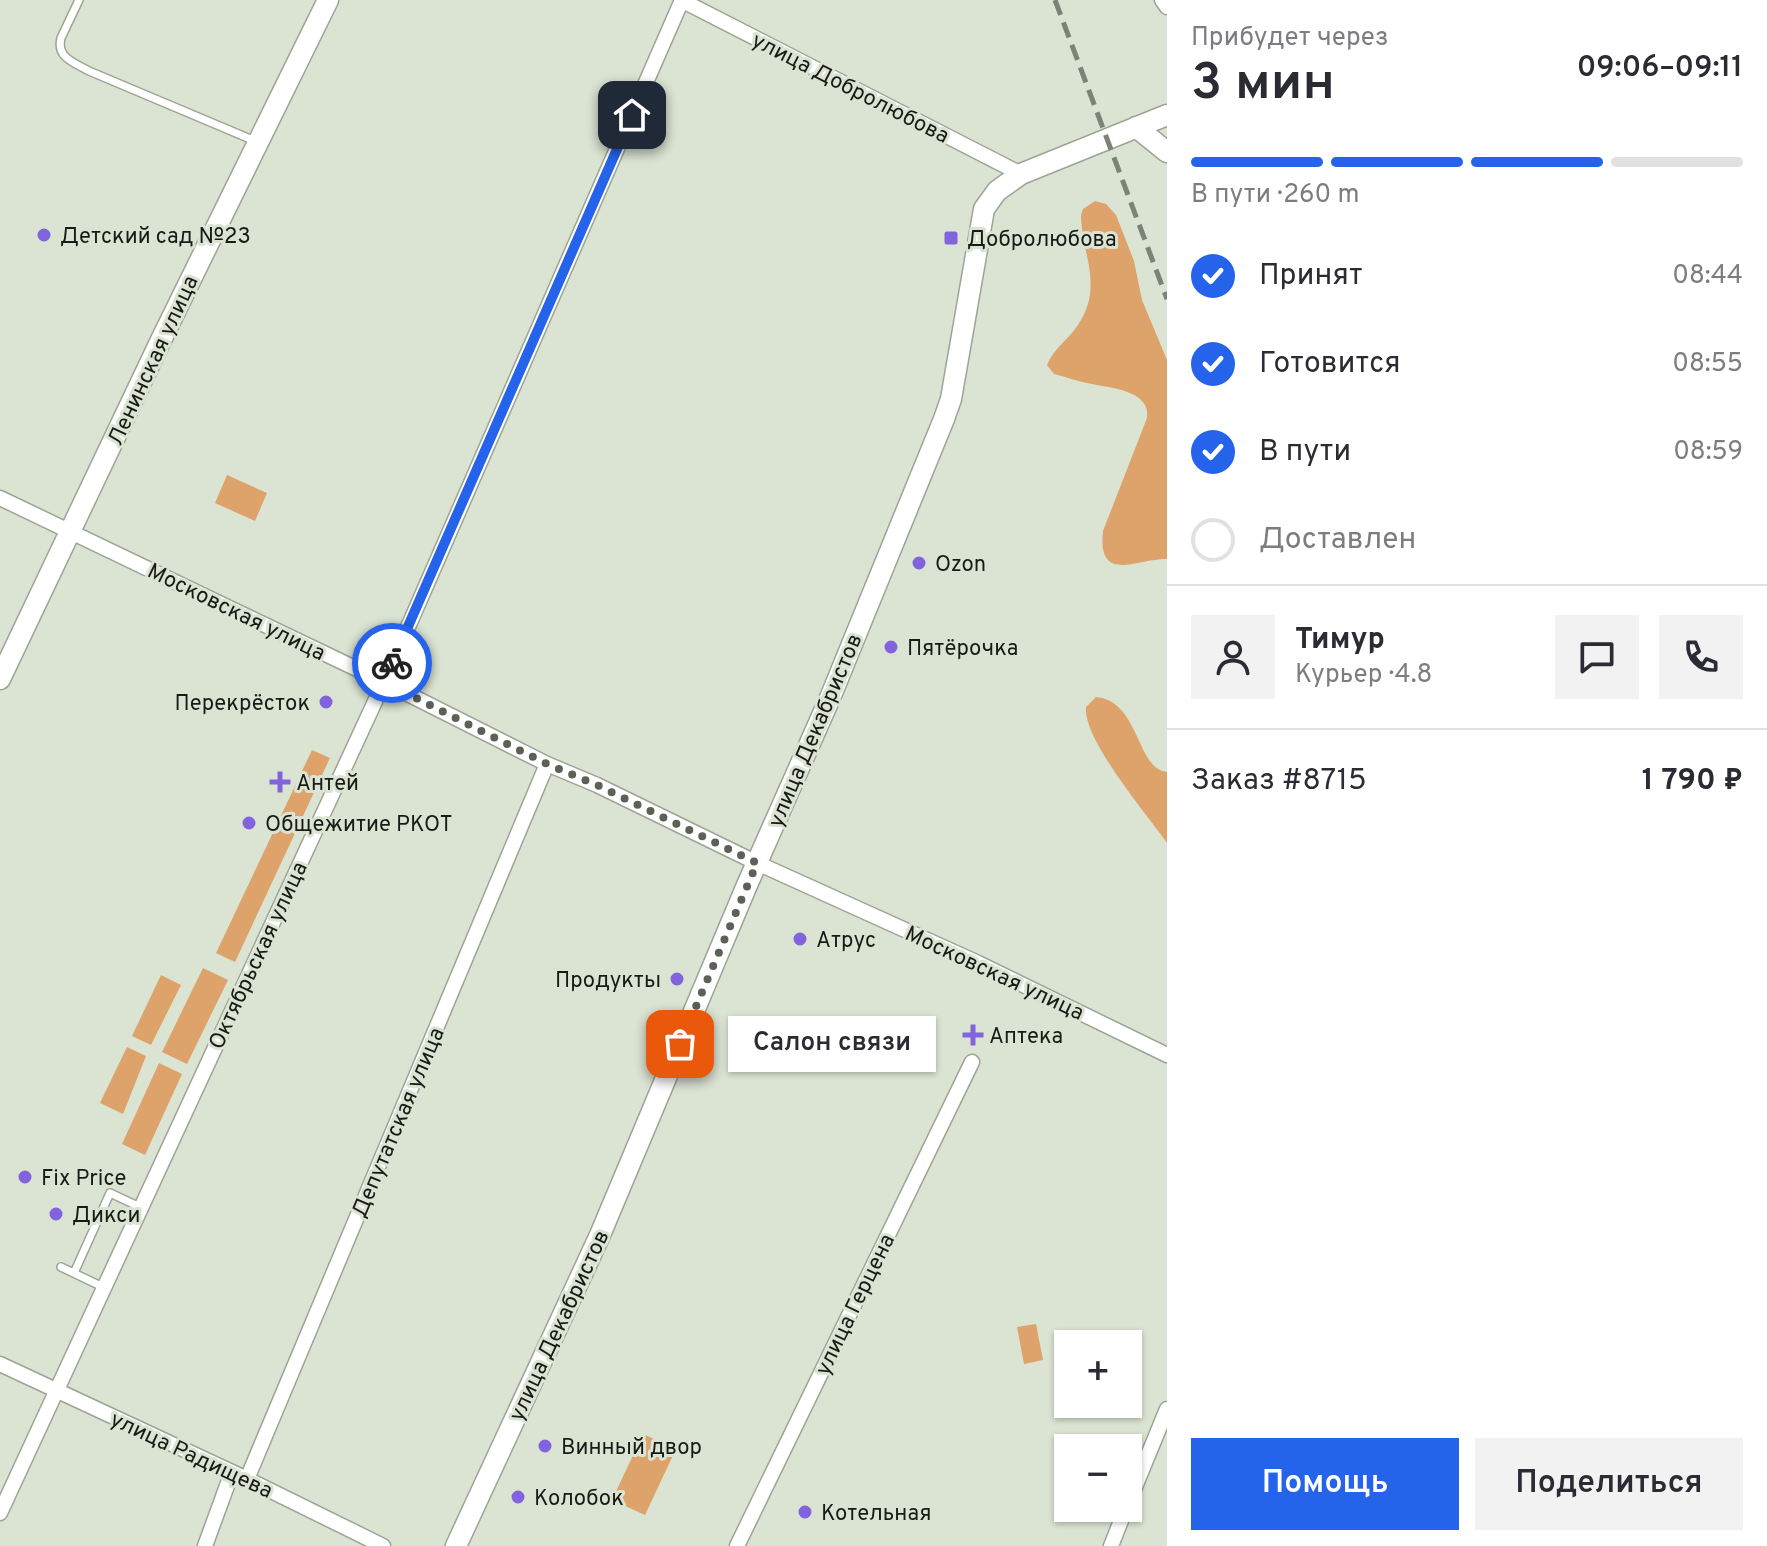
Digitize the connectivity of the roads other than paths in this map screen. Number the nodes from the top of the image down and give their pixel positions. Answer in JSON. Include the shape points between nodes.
{"nodes":[{"id":1,"x":79,"y":0,"type":"edge"},
{"id":2,"x":328,"y":0,"type":"edge"},
{"id":3,"x":682,"y":0,"type":"edge"},
{"id":4,"x":1162,"y":0,"type":"edge"},
{"id":5,"x":1167,"y":7,"type":"edge"},
{"id":6,"x":1167,"y":115,"type":"edge"},
{"id":7,"x":1136,"y":127,"type":"junction"},
{"id":8,"x":257,"y":142,"type":"junction"},
{"id":9,"x":1167,"y":152,"type":"edge"},
{"id":10,"x":1021,"y":174,"type":"junction"},
{"id":11,"x":0,"y":498,"type":"edge"},
{"id":12,"x":71,"y":532,"type":"junction"},
{"id":13,"x":0,"y":679,"type":"edge"},
{"id":14,"x":384,"y":682,"type":"junction"},
{"id":15,"x":547,"y":764,"type":"junction"},
{"id":16,"x":757,"y":863,"type":"junction"},
{"id":17,"x":1167,"y":1055,"type":"edge"},
{"id":18,"x":972,"y":1062,"type":"dead end"},
{"id":19,"x":140,"y":1207,"type":"junction"},
{"id":20,"x":61,"y":1267,"type":"dead end"},
{"id":21,"x":74,"y":1273,"type":"junction"},
{"id":22,"x":103,"y":1287,"type":"junction"},
{"id":23,"x":0,"y":1364,"type":"edge"},
{"id":24,"x":54,"y":1391,"type":"junction"},
{"id":25,"x":1167,"y":1409,"type":"edge"},
{"id":26,"x":1142,"y":1470,"type":"edge"},
{"id":27,"x":232,"y":1472,"type":"junction"},
{"id":28,"x":247,"y":1479,"type":"junction"},
{"id":29,"x":0,"y":1513,"type":"edge"},
{"id":30,"x":1121,"y":1522,"type":"edge"},
{"id":31,"x":205,"y":1546,"type":"edge"},
{"id":32,"x":383,"y":1546,"type":"edge"},
{"id":33,"x":456,"y":1546,"type":"edge"},
{"id":34,"x":737,"y":1546,"type":"edge"},
{"id":35,"x":1111,"y":1546,"type":"edge"}],
"edges":[{"from":1,"to":8,"type":"lane","via":[[59,45],[63,56]]},
{"from":2,"to":8,"type":"street","name":"Ленинская улица"},
{"from":3,"to":10,"type":"street","name":"улица Добролюбова"},
{"from":3,"to":14,"type":"street","name":"Октябрьская улица"},
{"from":4,"to":5,"type":"street"},
{"from":6,"to":7,"type":"street","name":"улица Декабристов"},
{"from":7,"to":9,"type":"street"},
{"from":7,"to":10,"type":"street","name":"улица Декабристов"},
{"from":8,"to":12,"type":"street","name":"Ленинская улица"},
{"from":10,"to":16,"type":"street","name":"улица Декабристов","via":[[997,191],[984,209],[951,399]]},
{"from":11,"to":12,"type":"street","name":"Московская улица"},
{"from":12,"to":13,"type":"street","name":"Ленинская улица"},
{"from":12,"to":14,"type":"street","name":"Московская улица"},
{"from":14,"to":15,"type":"street","name":"Московская улица"},
{"from":14,"to":19,"type":"street","name":"Октябрьская улица"},
{"from":15,"to":16,"type":"street","name":"Московская улица"},
{"from":15,"to":28,"type":"street","name":"Депутатская улица"},
{"from":16,"to":17,"type":"street","name":"Московская улица"},
{"from":16,"to":33,"type":"street","name":"улица Декабристов","via":[[600,1235]]},
{"from":18,"to":34,"type":"street","name":"улица Герцена"},
{"from":19,"to":21,"type":"lane","via":[[110,1193]]},
{"from":19,"to":22,"type":"street","name":"Октябрьская улица"},
{"from":20,"to":21,"type":"lane"},
{"from":21,"to":22,"type":"lane"},
{"from":22,"to":24,"type":"street","name":"Октябрьская улица"},
{"from":23,"to":24,"type":"street","name":"улица Радищева"},
{"from":24,"to":27,"type":"street","name":"улица Радищева"},
{"from":24,"to":29,"type":"street","name":"Октябрьская улица"},
{"from":25,"to":26,"type":"street"},
{"from":27,"to":28,"type":"street","name":"улица Радищева"},
{"from":27,"to":31,"type":"street"},
{"from":28,"to":32,"type":"street","name":"улица Радищева"},
{"from":30,"to":35,"type":"street"}]}
